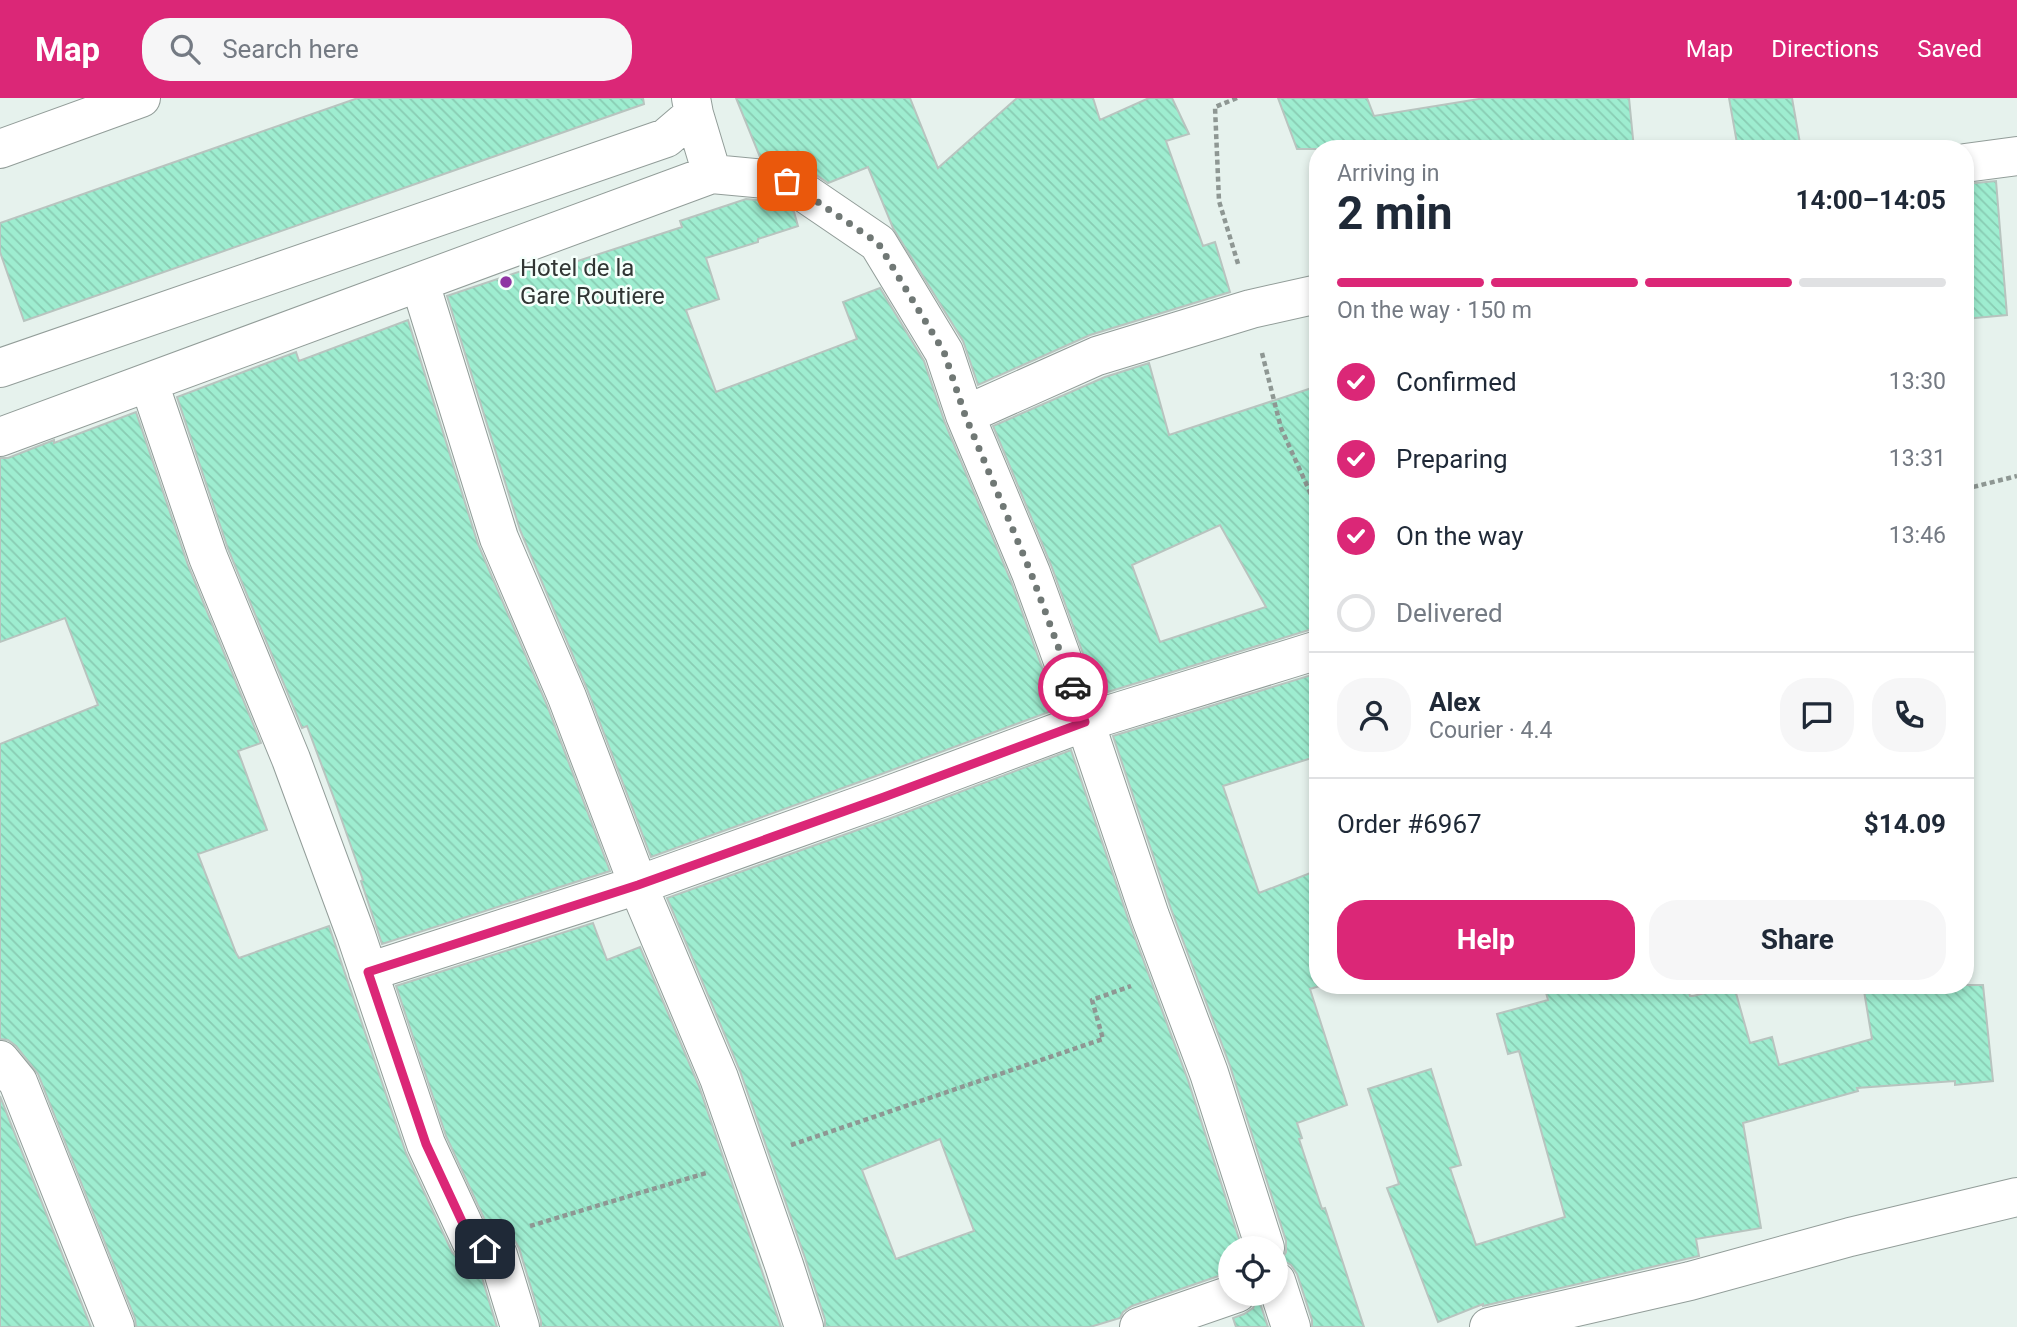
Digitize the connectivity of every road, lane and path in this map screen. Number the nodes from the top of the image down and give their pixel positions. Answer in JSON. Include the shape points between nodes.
{"nodes":[{"id":1,"x":141,"y":98,"type":"edge"},
{"id":2,"x":1237,"y":98,"type":"edge"},
{"id":3,"x":692,"y":106,"type":"edge"},
{"id":4,"x":0,"y":149,"type":"edge"},
{"id":5,"x":2017,"y":156,"type":"edge"},
{"id":6,"x":1974,"y":162,"type":"edge"},
{"id":7,"x":712,"y":174,"type":"junction"},
{"id":8,"x":420,"y":283,"type":"junction"},
{"id":9,"x":1309,"y":296,"type":"edge"},
{"id":10,"x":1251,"y":309,"type":"junction"},
{"id":11,"x":0,"y":369,"type":"edge"},
{"id":12,"x":149,"y":383,"type":"junction"},
{"id":13,"x":965,"y":415,"type":"junction"},
{"id":14,"x":0,"y":437,"type":"edge"},
{"id":15,"x":2017,"y":476,"type":"edge"},
{"id":16,"x":1974,"y":487,"type":"edge"},
{"id":17,"x":1309,"y":490,"type":"edge"},
{"id":18,"x":1309,"y":653,"type":"edge"},
{"id":19,"x":1085,"y":722,"type":"junction"},
{"id":20,"x":638,"y":885,"type":"junction"},
{"id":21,"x":368,"y":972,"type":"junction"},
{"id":22,"x":1171,"y":972,"type":"junction"},
{"id":23,"x":0,"y":1060,"type":"edge"},
{"id":24,"x":747,"y":1160,"type":"junction"},
{"id":25,"x":2017,"y":1196,"type":"edge"},
{"id":26,"x":1261,"y":1236,"type":"edge"},
{"id":27,"x":472,"y":1243,"type":"junction"},
{"id":28,"x":1218,"y":1300,"type":"edge"},
{"id":29,"x":1284,"y":1306,"type":"edge"},
{"id":30,"x":114,"y":1327,"type":"edge"},
{"id":31,"x":520,"y":1327,"type":"edge"},
{"id":32,"x":804,"y":1327,"type":"edge"},
{"id":33,"x":1139,"y":1327,"type":"edge"},
{"id":34,"x":1291,"y":1327,"type":"edge"},
{"id":35,"x":1489,"y":1327,"type":"edge"}],
"edges":[{"from":1,"to":4,"type":"street"},
{"from":2,"to":10,"type":"path","via":[[1215,107],[1219,201]]},
{"from":3,"to":7,"type":"street"},
{"from":3,"to":11,"type":"street","via":[[666,138]]},
{"from":5,"to":6,"type":"street"},
{"from":7,"to":8,"type":"street"},
{"from":7,"to":13,"type":"street","via":[[787,181],[878,243],[944,352]]},
{"from":8,"to":12,"type":"street"},
{"from":8,"to":20,"type":"street","via":[[499,538],[567,697]]},
{"from":9,"to":10,"type":"street"},
{"from":10,"to":13,"type":"street","via":[[1097,356]]},
{"from":10,"to":17,"type":"path","via":[[1281,428]]},
{"from":12,"to":14,"type":"street"},
{"from":12,"to":21,"type":"street","via":[[208,557],[291,760]]},
{"from":13,"to":19,"type":"street","via":[[1031,573]]},
{"from":15,"to":16,"type":"path"},
{"from":18,"to":19,"type":"street"},
{"from":19,"to":20,"type":"street"},
{"from":19,"to":22,"type":"street"},
{"from":20,"to":21,"type":"street"},
{"from":20,"to":24,"type":"street","via":[[719,1078]]},
{"from":21,"to":27,"type":"street","via":[[426,1144]]},
{"from":22,"to":24,"type":"path","via":[[1092,1000],[1103,1039]]},
{"from":22,"to":26,"type":"street"},
{"from":23,"to":30,"type":"street","via":[[18,1082]]},
{"from":24,"to":27,"type":"path"},
{"from":24,"to":32,"type":"street"},
{"from":25,"to":35,"type":"street","via":[[1690,1281]]},
{"from":27,"to":31,"type":"street","via":[[498,1255]]},
{"from":28,"to":33,"type":"street"},
{"from":29,"to":34,"type":"street"}]}
